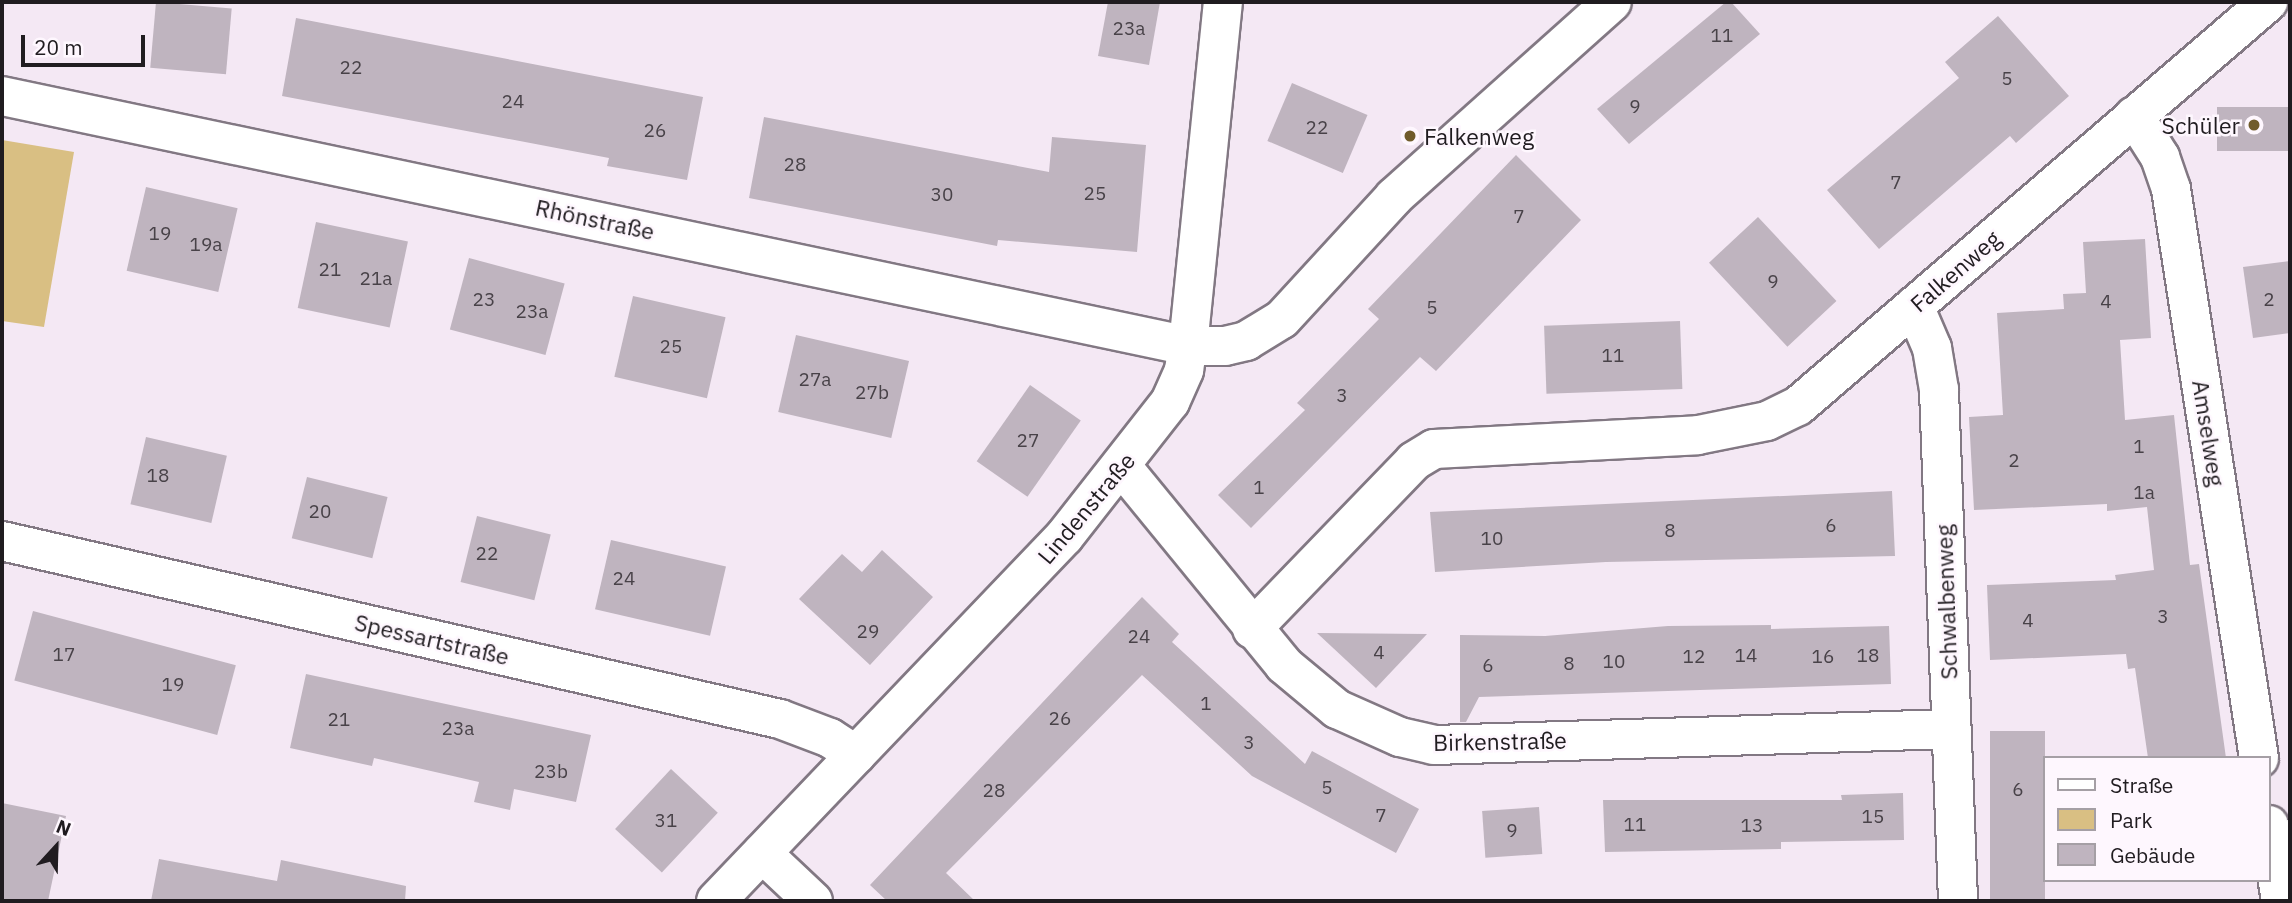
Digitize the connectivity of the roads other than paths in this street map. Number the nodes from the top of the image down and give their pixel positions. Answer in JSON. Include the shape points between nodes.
{"nodes":[{"id":1,"x":1223,"y":2,"type":"edge"},
{"id":2,"x":1612,"y":2,"type":"edge"},
{"id":3,"x":2268,"y":2,"type":"edge"},
{"id":4,"x":2,"y":96,"type":"edge"},
{"id":5,"x":2134,"y":116,"type":"junction"},
{"id":6,"x":1914,"y":306,"type":"junction"},
{"id":7,"x":1188,"y":346,"type":"junction"},
{"id":8,"x":1123,"y":468,"type":"junction"},
{"id":9,"x":2,"y":541,"type":"edge"},
{"id":10,"x":1252,"y":629,"type":"junction"},
{"id":11,"x":1951,"y":729,"type":"junction"},
{"id":12,"x":856,"y":755,"type":"junction"},
{"id":13,"x":2259,"y":756,"type":"edge"},
{"id":14,"x":2271,"y":838,"type":"edge"},
{"id":15,"x":762,"y":853,"type":"junction"},
{"id":16,"x":716,"y":901,"type":"edge"},
{"id":17,"x":813,"y":901,"type":"edge"},
{"id":18,"x":1958,"y":901,"type":"edge"},
{"id":19,"x":2281,"y":901,"type":"edge"}],
"edges":[{"from":1,"to":7,"type":"street","name":"Lindenstraße"},
{"from":2,"to":7,"type":"street","name":"Rhönstraße","via":[[1394,197],[1282,319],[1236,344]]},
{"from":3,"to":5,"type":"street","name":"Falkenweg"},
{"from":4,"to":7,"type":"street","name":"Rhönstraße"},
{"from":5,"to":6,"type":"street","name":"Falkenweg"},
{"from":5,"to":13,"type":"street","name":"Amselweg","via":[[2160,157],[2171,189]]},
{"from":6,"to":10,"type":"street","name":"Falkenweg","via":[[1798,406],[1767,421],[1698,435],[1434,449],[1414,461]]},
{"from":6,"to":11,"type":"street","name":"Schwalbenweg","via":[[1932,348],[1939,390]]},
{"from":7,"to":8,"type":"street","name":"Lindenstraße","via":[[1184,370],[1170,402]]},
{"from":8,"to":10,"type":"street","name":"Birkenstraße"},
{"from":8,"to":12,"type":"street","name":"Lindenstraße","via":[[1064,537]]},
{"from":9,"to":12,"type":"street","name":"Spessartstraße","via":[[780,719],[830,738]]},
{"from":10,"to":11,"type":"street","name":"Birkenstraße","via":[[1284,665],[1337,709],[1368,725],[1434,745]]},
{"from":11,"to":18,"type":"street","name":"Schwalbenweg"},
{"from":12,"to":15,"type":"street","name":"Lindenstraße"},
{"from":14,"to":19,"type":"street"},
{"from":15,"to":16,"type":"street","name":"Lindenstraße"},
{"from":15,"to":17,"type":"street"}]}
